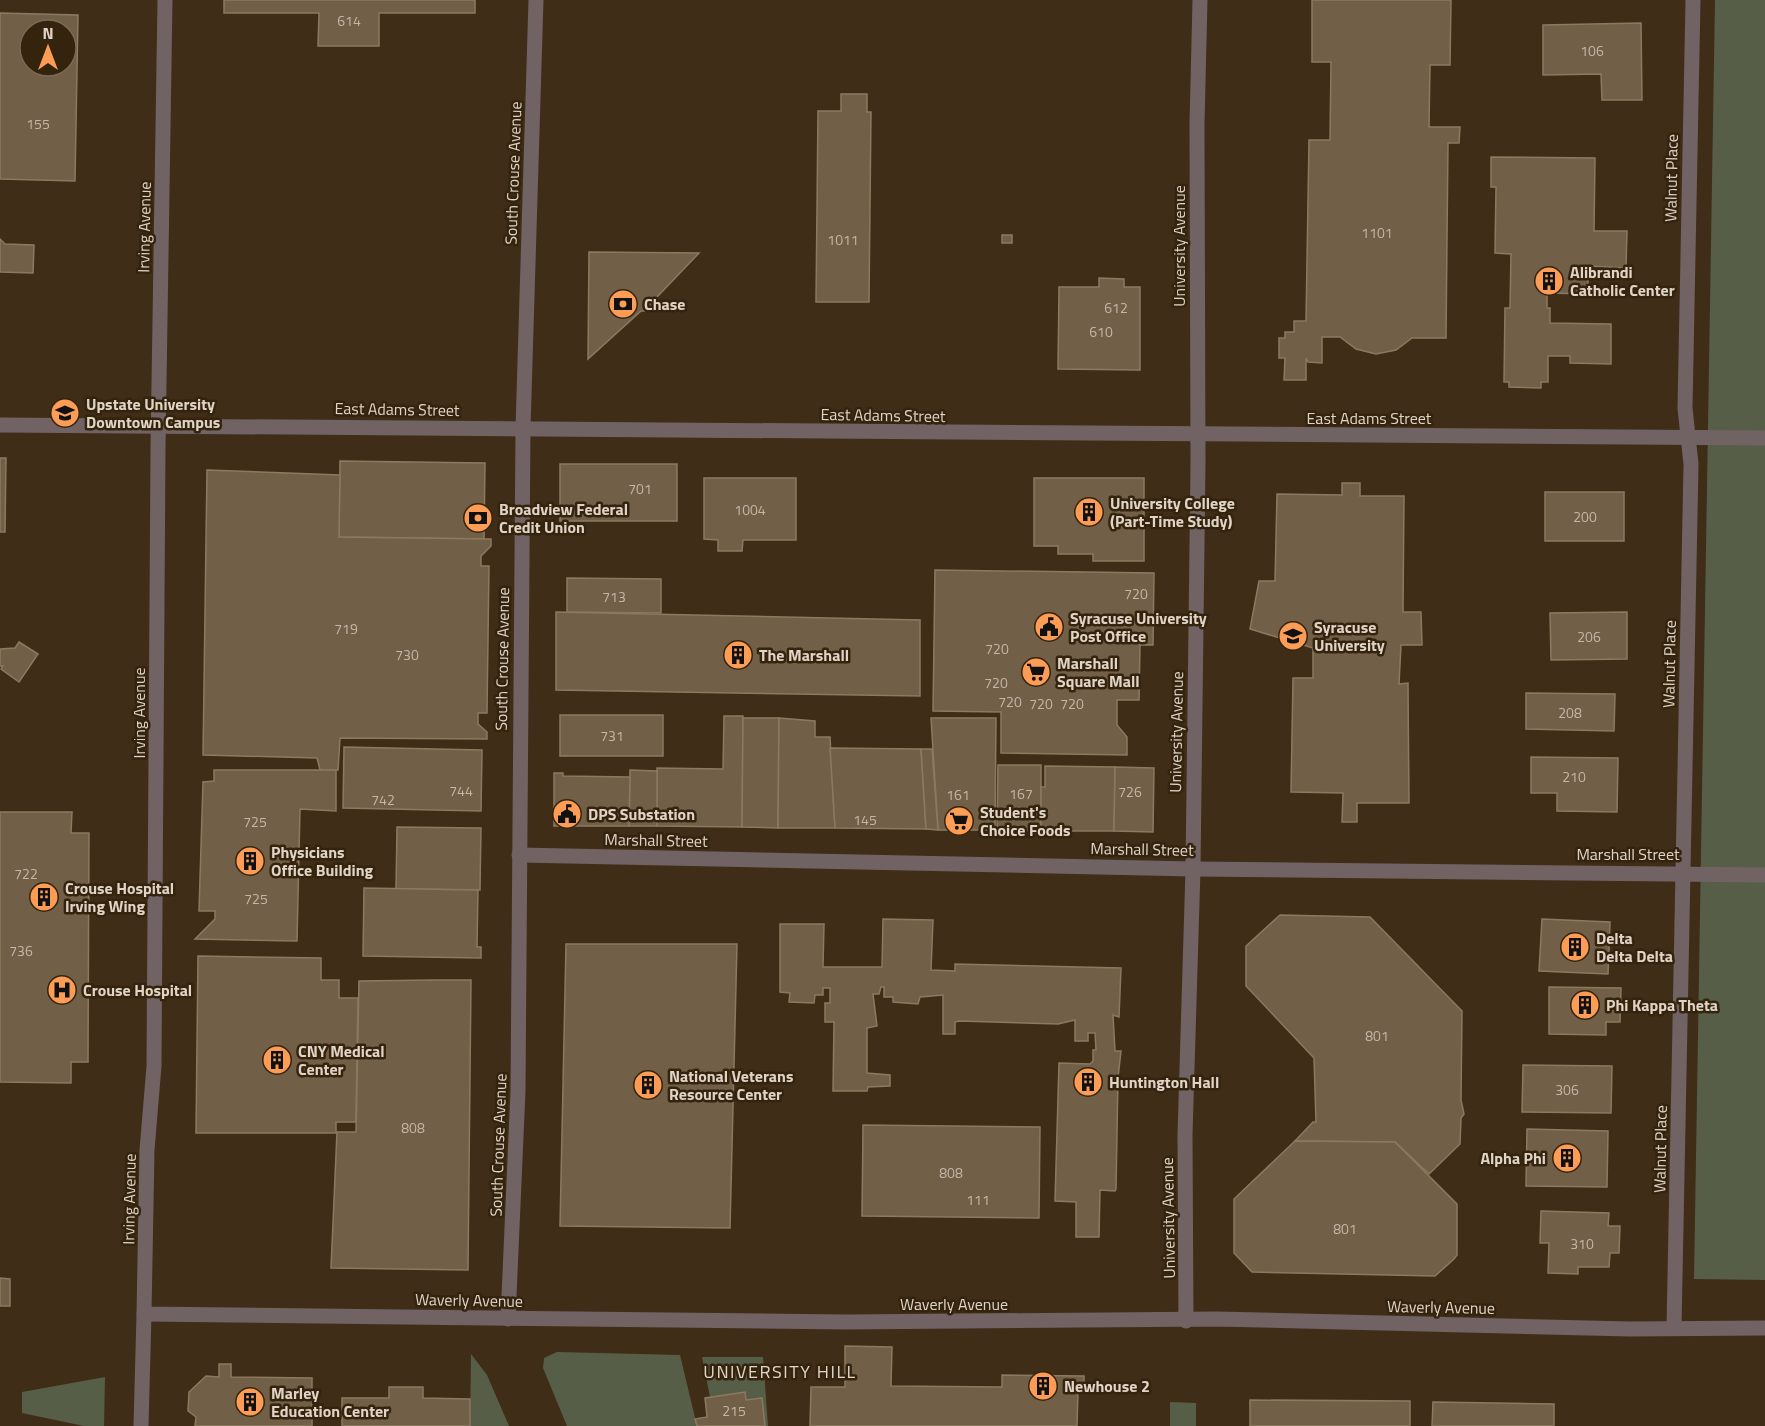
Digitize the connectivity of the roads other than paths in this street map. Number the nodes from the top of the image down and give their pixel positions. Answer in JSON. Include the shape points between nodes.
{"nodes":[{"id":1,"x":165,"y":0,"type":"edge"},
{"id":2,"x":536,"y":0,"type":"edge"},
{"id":3,"x":1200,"y":0,"type":"edge"},
{"id":4,"x":1693,"y":0,"type":"edge"},
{"id":5,"x":159,"y":424,"type":"junction"},
{"id":6,"x":0,"y":425,"type":"edge"},
{"id":7,"x":523,"y":428,"type":"junction"},
{"id":8,"x":1197,"y":435,"type":"junction"},
{"id":9,"x":1688,"y":438,"type":"junction"},
{"id":10,"x":1765,"y":438,"type":"edge"},
{"id":11,"x":519,"y":855,"type":"junction"},
{"id":12,"x":1193,"y":869,"type":"junction"},
{"id":13,"x":1684,"y":872,"type":"junction"},
{"id":14,"x":1765,"y":875,"type":"edge"},
{"id":15,"x":144,"y":1314,"type":"junction"},
{"id":16,"x":508,"y":1319,"type":"junction"},
{"id":17,"x":1186,"y":1321,"type":"junction"},
{"id":18,"x":1674,"y":1328,"type":"junction"},
{"id":19,"x":1765,"y":1328,"type":"edge"},
{"id":20,"x":141,"y":1426,"type":"edge"}],
"edges":[{"from":1,"to":5,"type":"street","name":"Irving Avenue"},
{"from":2,"to":7,"type":"street","name":"South Crouse Avenue"},
{"from":3,"to":8,"type":"street","name":"University Avenue"},
{"from":4,"to":9,"type":"street","name":"Walnut Place","via":[[1685,408]]},
{"from":5,"to":6,"type":"street","name":"East Adams Street"},
{"from":5,"to":7,"type":"street","name":"East Adams Street"},
{"from":5,"to":15,"type":"street","name":"Irving Avenue","via":[[154,1066],[146,1160]]},
{"from":7,"to":8,"type":"street","name":"East Adams Street"},
{"from":7,"to":11,"type":"street","name":"South Crouse Avenue"},
{"from":8,"to":9,"type":"street","name":"East Adams Street"},
{"from":8,"to":12,"type":"street","name":"University Avenue"},
{"from":9,"to":10,"type":"street","name":"East Adams Street"},
{"from":9,"to":13,"type":"street","name":"Walnut Place"},
{"from":11,"to":12,"type":"street","name":"Marshall Street"},
{"from":11,"to":16,"type":"street","name":"South Crouse Avenue","via":[[518,1090]]},
{"from":12,"to":13,"type":"street","name":"Marshall Street"},
{"from":12,"to":17,"type":"street","name":"University Avenue","via":[[1185,1135]]},
{"from":13,"to":14,"type":"street","name":"Marshall Street"},
{"from":13,"to":18,"type":"street","name":"Walnut Place"},
{"from":15,"to":16,"type":"street","name":"Waverly Avenue"},
{"from":15,"to":20,"type":"street","name":"Irving Avenue"},
{"from":16,"to":17,"type":"street","name":"Waverly Avenue"},
{"from":17,"to":18,"type":"street","name":"Waverly Avenue"},
{"from":18,"to":19,"type":"street","name":"Waverly Avenue"}]}
